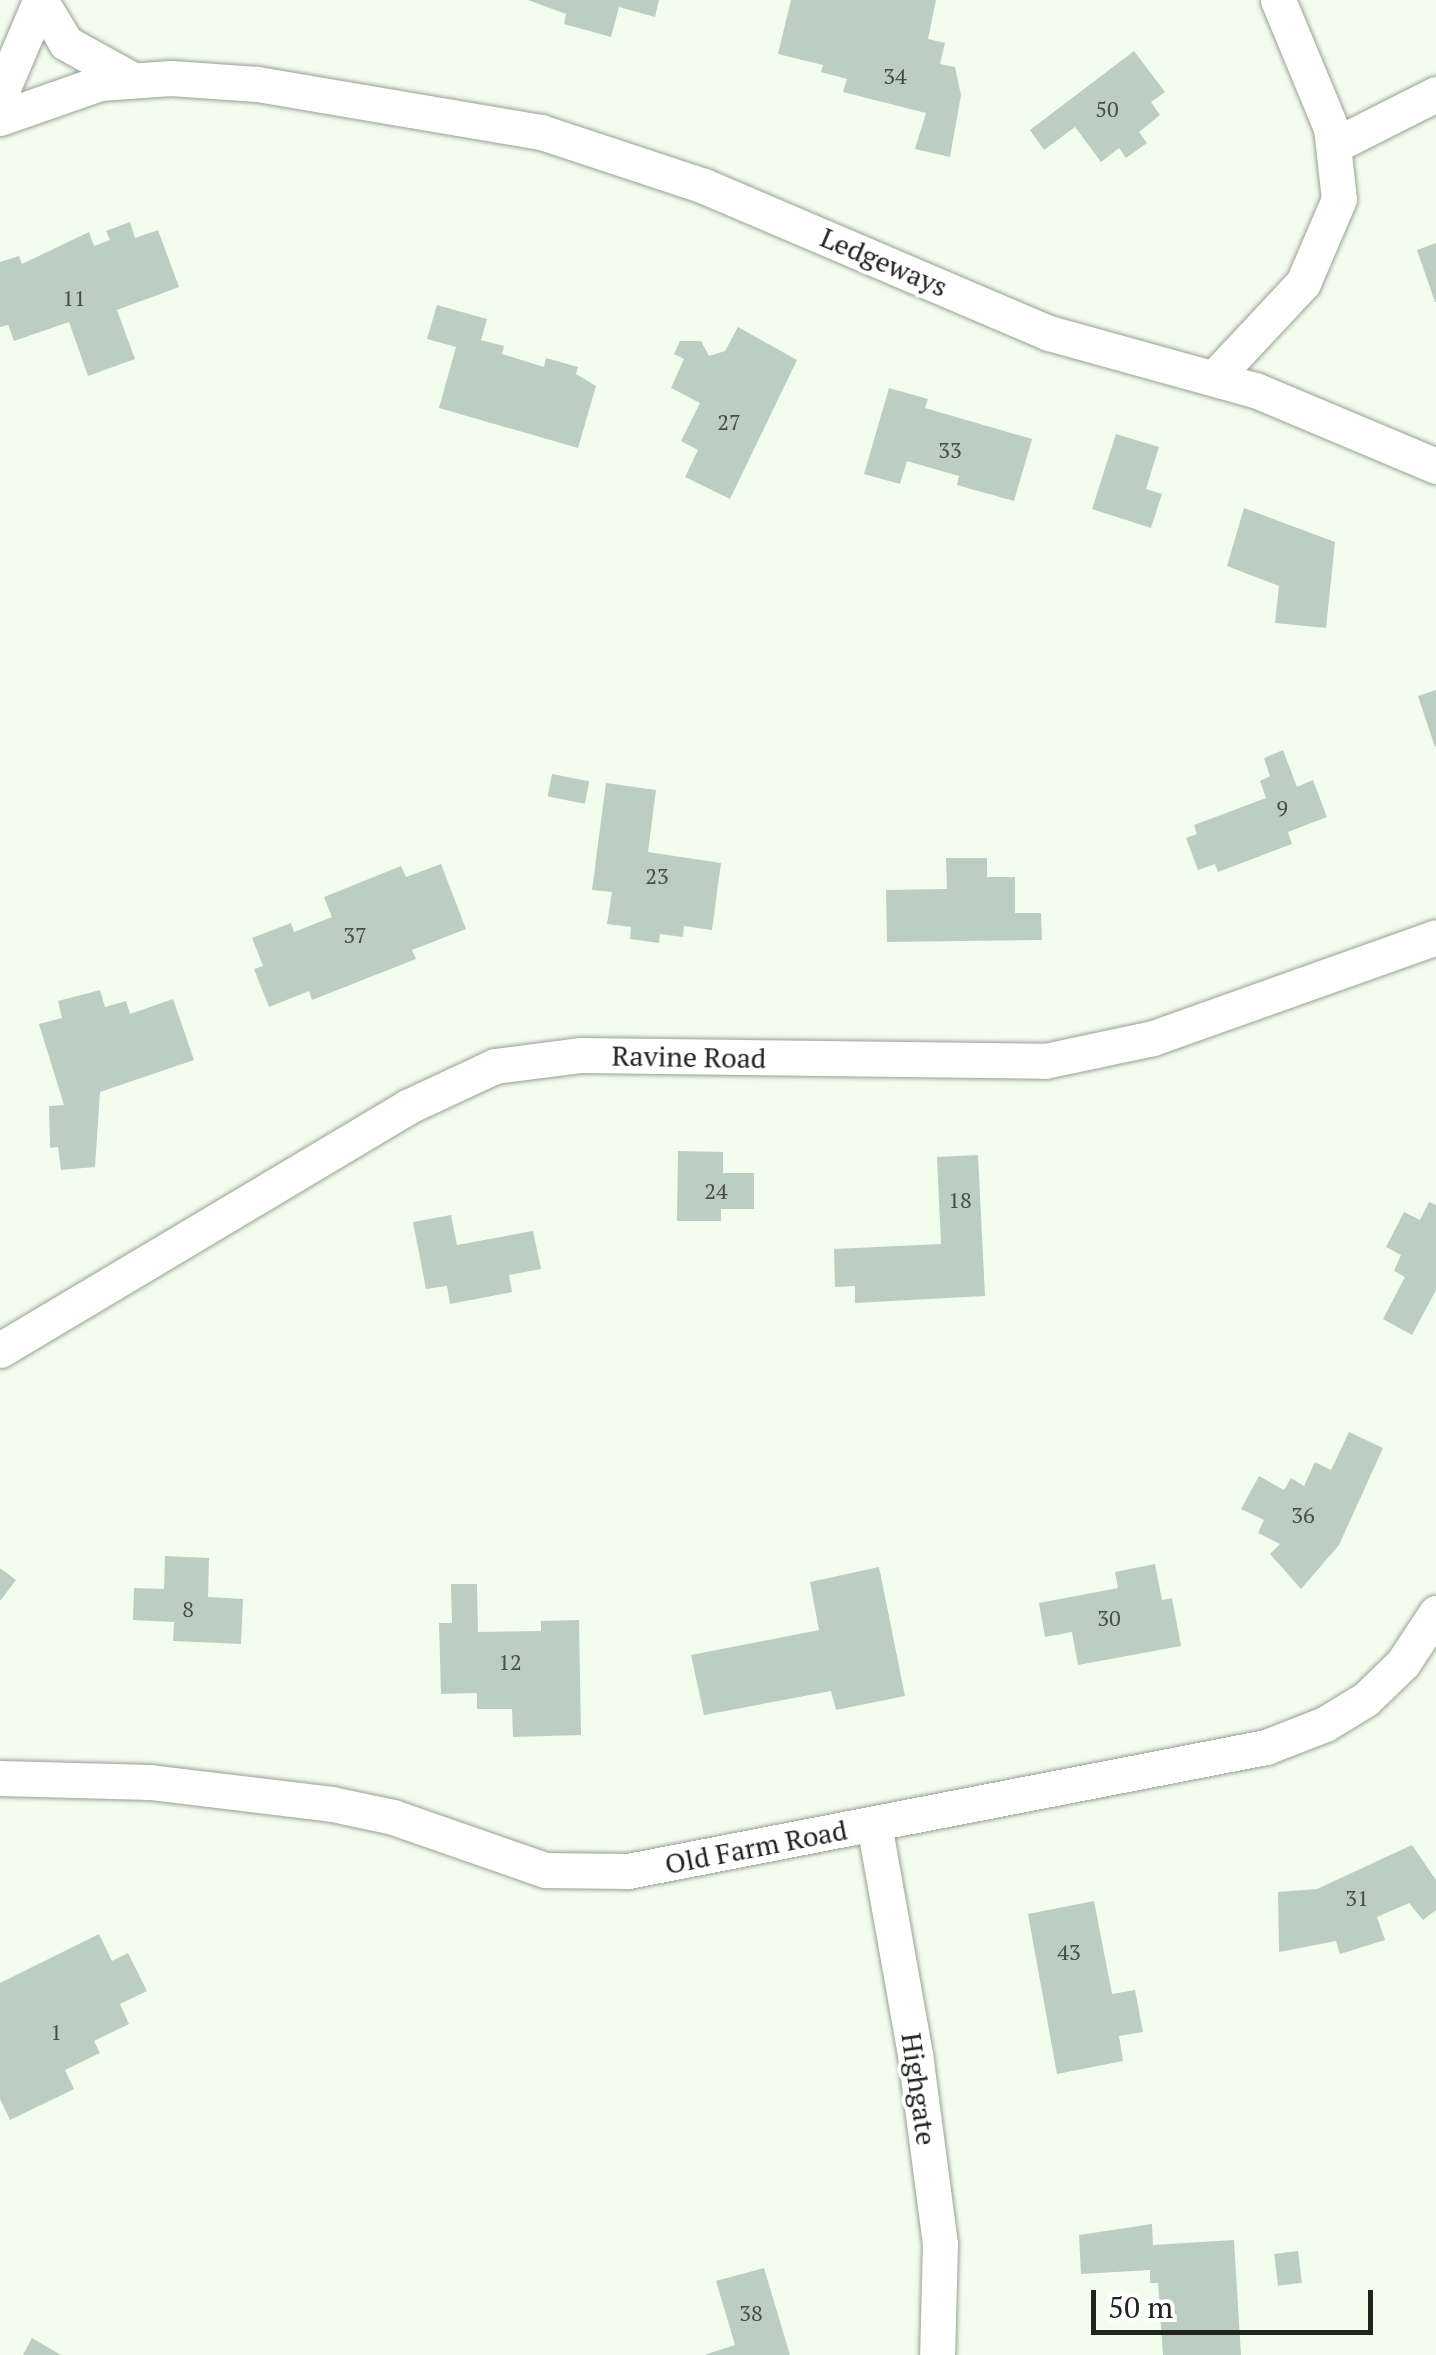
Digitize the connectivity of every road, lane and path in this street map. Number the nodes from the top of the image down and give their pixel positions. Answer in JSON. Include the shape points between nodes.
{"nodes":[{"id":1,"x":40,"y":0,"type":"edge"},
{"id":2,"x":1278,"y":0,"type":"edge"},
{"id":3,"x":131,"y":79,"type":"junction"},
{"id":4,"x":1436,"y":94,"type":"edge"},
{"id":5,"x":0,"y":95,"type":"edge"},
{"id":6,"x":0,"y":118,"type":"edge"},
{"id":7,"x":1336,"y":145,"type":"junction"},
{"id":8,"x":1215,"y":377,"type":"junction"},
{"id":9,"x":1436,"y":466,"type":"edge"},
{"id":10,"x":1436,"y":937,"type":"edge"},
{"id":11,"x":0,"y":1350,"type":"edge"},
{"id":12,"x":1436,"y":1614,"type":"edge"},
{"id":13,"x":10,"y":1782,"type":"edge"},
{"id":14,"x":874,"y":1824,"type":"junction"},
{"id":15,"x":937,"y":2355,"type":"edge"}],
"edges":[{"from":1,"to":3,"type":"street","name":"Ledgeways","via":[[66,43]]},
{"from":1,"to":5,"type":"street","name":"Ledgeways"},
{"from":2,"to":7,"type":"street"},
{"from":3,"to":6,"type":"street","name":"Ledgeways","via":[[63,94]]},
{"from":3,"to":8,"type":"street","name":"Ledgeways","via":[[246,83],[541,132],[704,186],[1049,332]]},
{"from":4,"to":7,"type":"street"},
{"from":7,"to":8,"type":"street","via":[[1339,198],[1320,256],[1292,296]]},
{"from":8,"to":9,"type":"street"},
{"from":10,"to":11,"type":"street","name":"Ravine Road","via":[[1153,1038],[1058,1059],[987,1065],[581,1055],[494,1066],[407,1106]]},
{"from":12,"to":14,"type":"street","name":"Old Farm Road","via":[[1379,1688],[1298,1736],[1222,1758]]},
{"from":13,"to":14,"type":"street","name":"Old Farm Road","via":[[136,1781],[353,1808],[529,1865],[574,1873],[646,1868]]},
{"from":14,"to":15,"type":"street","name":"Highgate","via":[[940,2244]]}]}
